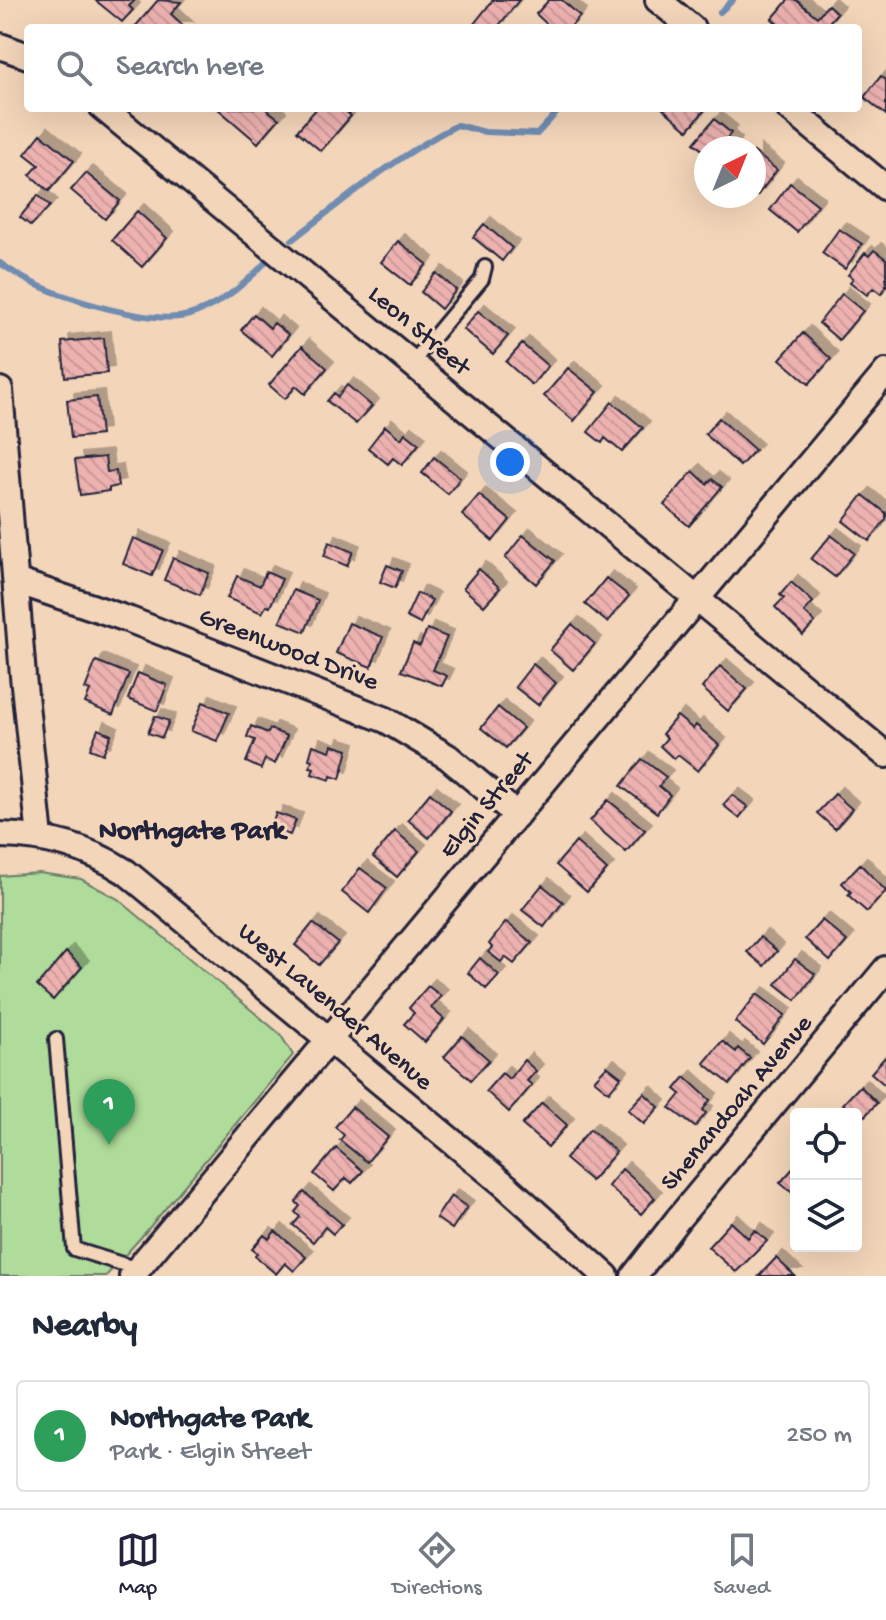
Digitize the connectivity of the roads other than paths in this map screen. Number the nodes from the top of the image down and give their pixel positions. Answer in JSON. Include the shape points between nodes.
{"nodes":[{"id":1,"x":658,"y":0,"type":"edge"},
{"id":2,"x":688,"y":15,"type":"edge"},
{"id":3,"x":0,"y":46,"type":"edge"},
{"id":4,"x":24,"y":55,"type":"edge"},
{"id":5,"x":108,"y":112,"type":"edge"},
{"id":6,"x":794,"y":112,"type":"edge"},
{"id":7,"x":886,"y":188,"type":"edge"},
{"id":8,"x":485,"y":267,"type":"dead end"},
{"id":9,"x":412,"y":363,"type":"junction"},
{"id":10,"x":886,"y":372,"type":"edge"},
{"id":11,"x":0,"y":390,"type":"edge"},
{"id":12,"x":16,"y":581,"type":"junction"},
{"id":13,"x":698,"y":600,"type":"junction"},
{"id":14,"x":886,"y":755,"type":"edge"},
{"id":15,"x":517,"y":815,"type":"junction"},
{"id":16,"x":0,"y":835,"type":"edge"},
{"id":17,"x":40,"y":838,"type":"junction"},
{"id":18,"x":886,"y":969,"type":"edge"},
{"id":19,"x":56,"y":1039,"type":"dead end"},
{"id":20,"x":329,"y":1041,"type":"junction"},
{"id":21,"x":135,"y":1272,"type":"edge"},
{"id":22,"x":606,"y":1276,"type":"edge"},
{"id":23,"x":634,"y":1276,"type":"edge"}],
"edges":[{"from":1,"to":2,"type":"street"},
{"from":3,"to":4,"type":"street"},
{"from":5,"to":9,"type":"street","name":"Leon Street"},
{"from":6,"to":7,"type":"street"},
{"from":8,"to":9,"type":"lane","via":[[482,279]]},
{"from":9,"to":13,"type":"street","name":"Leon Street"},
{"from":10,"to":13,"type":"street","name":"Elgin Street"},
{"from":11,"to":12,"type":"street"},
{"from":12,"to":15,"type":"street","name":"Greenwood Drive","via":[[145,625],[386,720],[448,757]]},
{"from":12,"to":17,"type":"street"},
{"from":13,"to":14,"type":"street","name":"Leon Street"},
{"from":13,"to":15,"type":"street","name":"Elgin Street"},
{"from":15,"to":20,"type":"street","name":"Elgin Street"},
{"from":16,"to":17,"type":"street","name":"West Lavender Avenue"},
{"from":17,"to":20,"type":"street","name":"West Lavender Avenue","via":[[76,846],[126,872]]},
{"from":18,"to":23,"type":"street","name":"Shenandoah Avenue"},
{"from":19,"to":21,"type":"lane","via":[[74,1249]]},
{"from":20,"to":21,"type":"street","name":"Elgin Street"},
{"from":20,"to":22,"type":"street","name":"West Lavender Avenue"}]}
